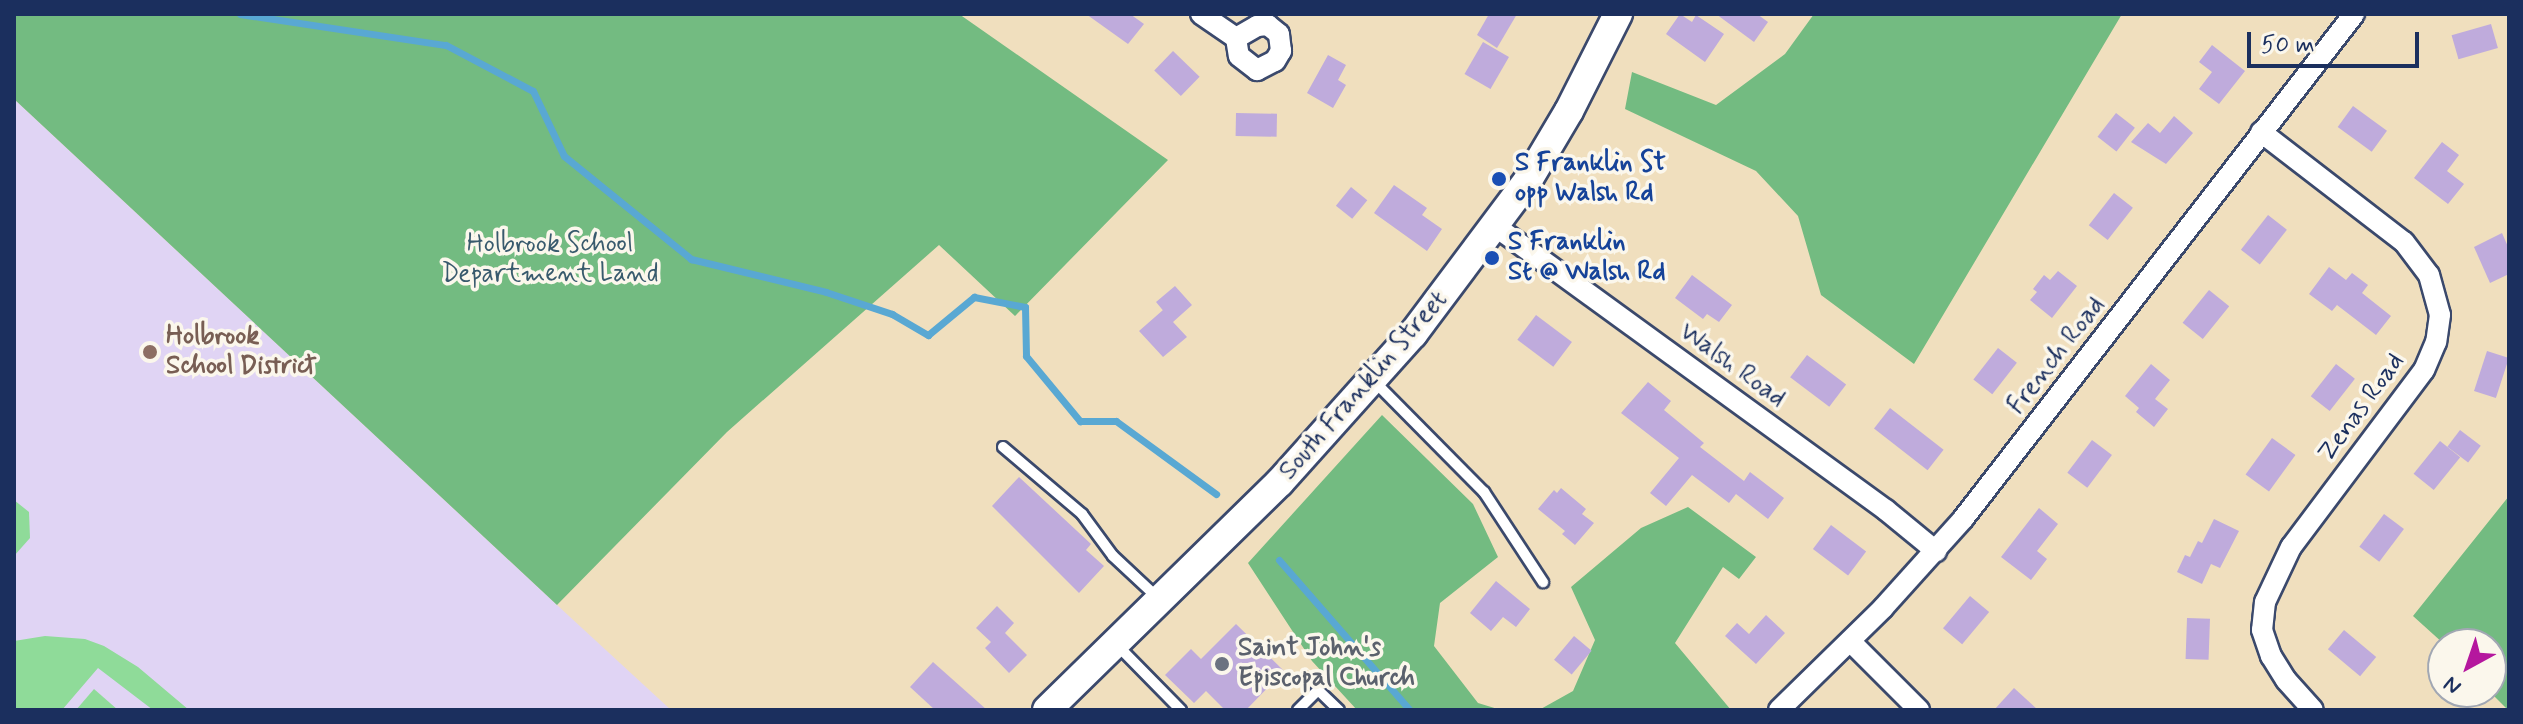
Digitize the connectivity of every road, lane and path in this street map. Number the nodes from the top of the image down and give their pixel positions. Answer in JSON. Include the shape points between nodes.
{"nodes":[{"id":1,"x":1201,"y":14,"type":"edge"},
{"id":2,"x":1618,"y":14,"type":"edge"},
{"id":3,"x":2354,"y":14,"type":"edge"},
{"id":4,"x":1236,"y":38,"type":"dead end"},
{"id":5,"x":2261,"y":132,"type":"junction"},
{"id":6,"x":1495,"y":226,"type":"junction"},
{"id":7,"x":1373,"y":381,"type":"junction"},
{"id":8,"x":1003,"y":447,"type":"dead end"},
{"id":9,"x":1936,"y":551,"type":"junction"},
{"id":10,"x":1543,"y":582,"type":"dead end"},
{"id":11,"x":1159,"y":600,"type":"junction"},
{"id":12,"x":1850,"y":641,"type":"junction"},
{"id":13,"x":1115,"y":643,"type":"junction"},
{"id":14,"x":1047,"y":710,"type":"edge"},
{"id":15,"x":1181,"y":710,"type":"edge"},
{"id":16,"x":1298,"y":710,"type":"edge"},
{"id":17,"x":1339,"y":710,"type":"edge"},
{"id":18,"x":1779,"y":710,"type":"edge"},
{"id":19,"x":1919,"y":710,"type":"edge"},
{"id":20,"x":2313,"y":710,"type":"edge"}],
"edges":[{"from":1,"to":4,"type":"street"},
{"from":2,"to":6,"type":"main road","name":"South Franklin Street","via":[[1569,111]]},
{"from":3,"to":5,"type":"street","name":"French Road"},
{"from":5,"to":9,"type":"street","name":"French Road"},
{"from":5,"to":20,"type":"street","name":"Zenas Road","via":[[2404,242],[2429,275],[2440,315],[2424,370],[2302,531],[2269,587],[2263,616],[2266,644],[2286,680]]},
{"from":6,"to":7,"type":"main road","name":"South Franklin Street"},
{"from":6,"to":9,"type":"street","name":"Walsh Road"},
{"from":7,"to":10,"type":"lane","via":[[1484,492]]},
{"from":7,"to":11,"type":"main road","name":"South Franklin Street","via":[[1280,482]]},
{"from":8,"to":11,"type":"lane","via":[[1082,514],[1113,556]]},
{"from":9,"to":12,"type":"street","name":"French Road"},
{"from":11,"to":13,"type":"main road","name":"South Franklin Street"},
{"from":12,"to":18,"type":"street","name":"French Road"},
{"from":12,"to":19,"type":"street"},
{"from":13,"to":14,"type":"main road","name":"South Franklin Street"},
{"from":13,"to":15,"type":"lane"},
{"from":16,"to":17,"type":"lane","via":[[1318,690]]}]}
